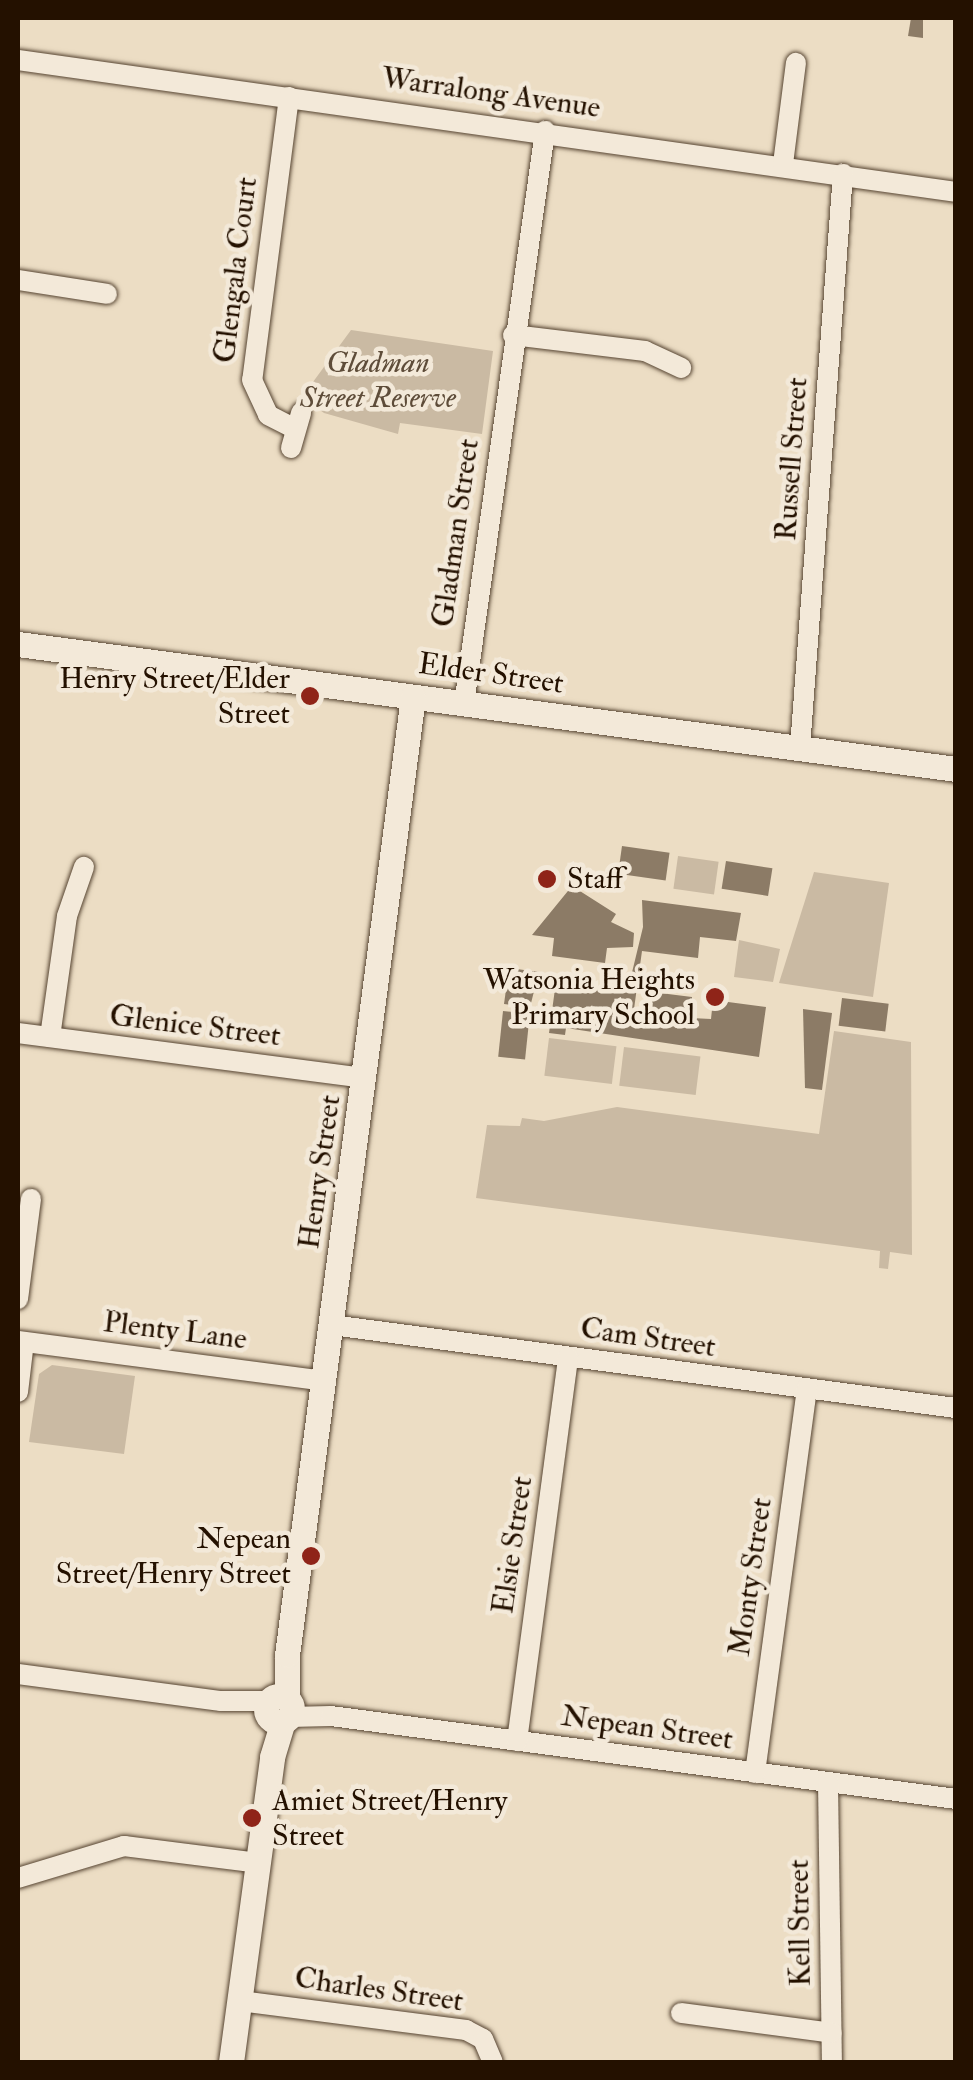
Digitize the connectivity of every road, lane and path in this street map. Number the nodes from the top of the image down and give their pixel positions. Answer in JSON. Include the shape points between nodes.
{"nodes":[{"id":1,"x":18,"y":60,"type":"edge"},
{"id":2,"x":796,"y":63,"type":"dead end"},
{"id":3,"x":289,"y":97,"type":"junction"},
{"id":4,"x":540,"y":130,"type":"junction"},
{"id":5,"x":783,"y":164,"type":"junction"},
{"id":6,"x":844,"y":174,"type":"junction"},
{"id":7,"x":956,"y":192,"type":"edge"},
{"id":8,"x":18,"y":280,"type":"edge"},
{"id":9,"x":107,"y":294,"type":"dead end"},
{"id":10,"x":513,"y":335,"type":"junction"},
{"id":11,"x":681,"y":368,"type":"dead end"},
{"id":12,"x":296,"y":430,"type":"dead end"},
{"id":13,"x":18,"y":644,"type":"edge"},
{"id":14,"x":413,"y":696,"type":"junction"},
{"id":15,"x":464,"y":704,"type":"junction"},
{"id":16,"x":800,"y":748,"type":"junction"},
{"id":17,"x":956,"y":769,"type":"edge"},
{"id":18,"x":84,"y":867,"type":"dead end"},
{"id":19,"x":18,"y":1033,"type":"edge"},
{"id":20,"x":50,"y":1037,"type":"junction"},
{"id":21,"x":365,"y":1078,"type":"junction"},
{"id":22,"x":31,"y":1199,"type":"dead end"},
{"id":23,"x":18,"y":1298,"type":"edge"},
{"id":24,"x":332,"y":1326,"type":"junction"},
{"id":25,"x":21,"y":1342,"type":"edge"},
{"id":26,"x":568,"y":1357,"type":"junction"},
{"id":27,"x":324,"y":1381,"type":"junction"},
{"id":28,"x":806,"y":1390,"type":"junction"},
{"id":29,"x":18,"y":1392,"type":"edge"},
{"id":30,"x":956,"y":1408,"type":"edge"},
{"id":31,"x":18,"y":1674,"type":"edge"},
{"id":32,"x":279,"y":1709,"type":"junction"},
{"id":33,"x":517,"y":1741,"type":"junction"},
{"id":34,"x":755,"y":1773,"type":"junction"},
{"id":35,"x":828,"y":1782,"type":"junction"},
{"id":36,"x":956,"y":1800,"type":"edge"},
{"id":37,"x":258,"y":1864,"type":"junction"},
{"id":38,"x":18,"y":1878,"type":"edge"},
{"id":39,"x":240,"y":2001,"type":"junction"},
{"id":40,"x":681,"y":2013,"type":"dead end"},
{"id":41,"x":832,"y":2033,"type":"junction"},
{"id":42,"x":231,"y":2062,"type":"edge"},
{"id":43,"x":493,"y":2062,"type":"edge"},
{"id":44,"x":832,"y":2062,"type":"edge"}],
"edges":[{"from":1,"to":3,"type":"street","name":"Warralong Avenue"},
{"from":2,"to":5,"type":"street"},
{"from":3,"to":4,"type":"street","name":"Warralong Avenue"},
{"from":3,"to":12,"type":"street","name":"Glengala Court","via":[[252,380],[268,416]]},
{"from":4,"to":5,"type":"street","name":"Warralong Avenue"},
{"from":4,"to":10,"type":"street","name":"Gladman Street"},
{"from":5,"to":6,"type":"street","name":"Warralong Avenue"},
{"from":6,"to":7,"type":"street","name":"Warralong Avenue"},
{"from":6,"to":16,"type":"street","name":"Russell Street"},
{"from":8,"to":9,"type":"street"},
{"from":10,"to":11,"type":"street","via":[[645,351]]},
{"from":10,"to":15,"type":"street","name":"Gladman Street"},
{"from":13,"to":14,"type":"street","name":"Elder Street"},
{"from":14,"to":15,"type":"street","name":"Elder Street"},
{"from":14,"to":21,"type":"street","name":"Henry Street"},
{"from":15,"to":16,"type":"street","name":"Elder Street"},
{"from":16,"to":17,"type":"street","name":"Elder Street"},
{"from":18,"to":20,"type":"street","via":[[67,916]]},
{"from":19,"to":20,"type":"street","name":"Glenice Street"},
{"from":20,"to":21,"type":"street","name":"Glenice Street"},
{"from":21,"to":24,"type":"street","name":"Henry Street"},
{"from":22,"to":23,"type":"street"},
{"from":24,"to":26,"type":"street","name":"Cam Street"},
{"from":24,"to":27,"type":"street","name":"Henry Street"},
{"from":25,"to":27,"type":"street","name":"Plenty Lane"},
{"from":25,"to":29,"type":"street"},
{"from":26,"to":28,"type":"street","name":"Cam Street"},
{"from":26,"to":33,"type":"street","name":"Elsie Street"},
{"from":27,"to":32,"type":"street","name":"Henry Street"},
{"from":28,"to":30,"type":"street","name":"Cam Street"},
{"from":28,"to":34,"type":"street","name":"Monty Street"},
{"from":31,"to":32,"type":"street","name":"Nepean Street"},
{"from":32,"to":33,"type":"street","name":"Nepean Street"},
{"from":32,"to":37,"type":"street","name":"Henry Street"},
{"from":33,"to":34,"type":"street","name":"Nepean Street"},
{"from":34,"to":35,"type":"street","name":"Nepean Street"},
{"from":35,"to":36,"type":"street","name":"Nepean Street"},
{"from":35,"to":41,"type":"street","name":"Kell Street"},
{"from":37,"to":38,"type":"street","via":[[124,1846]]},
{"from":37,"to":39,"type":"street","name":"Henry Street"},
{"from":39,"to":42,"type":"street","name":"Henry Street"},
{"from":39,"to":43,"type":"street","name":"Charles Street","via":[[466,2030],[483,2038]]},
{"from":40,"to":41,"type":"street"},
{"from":41,"to":44,"type":"street","name":"Kell Street"}]}
